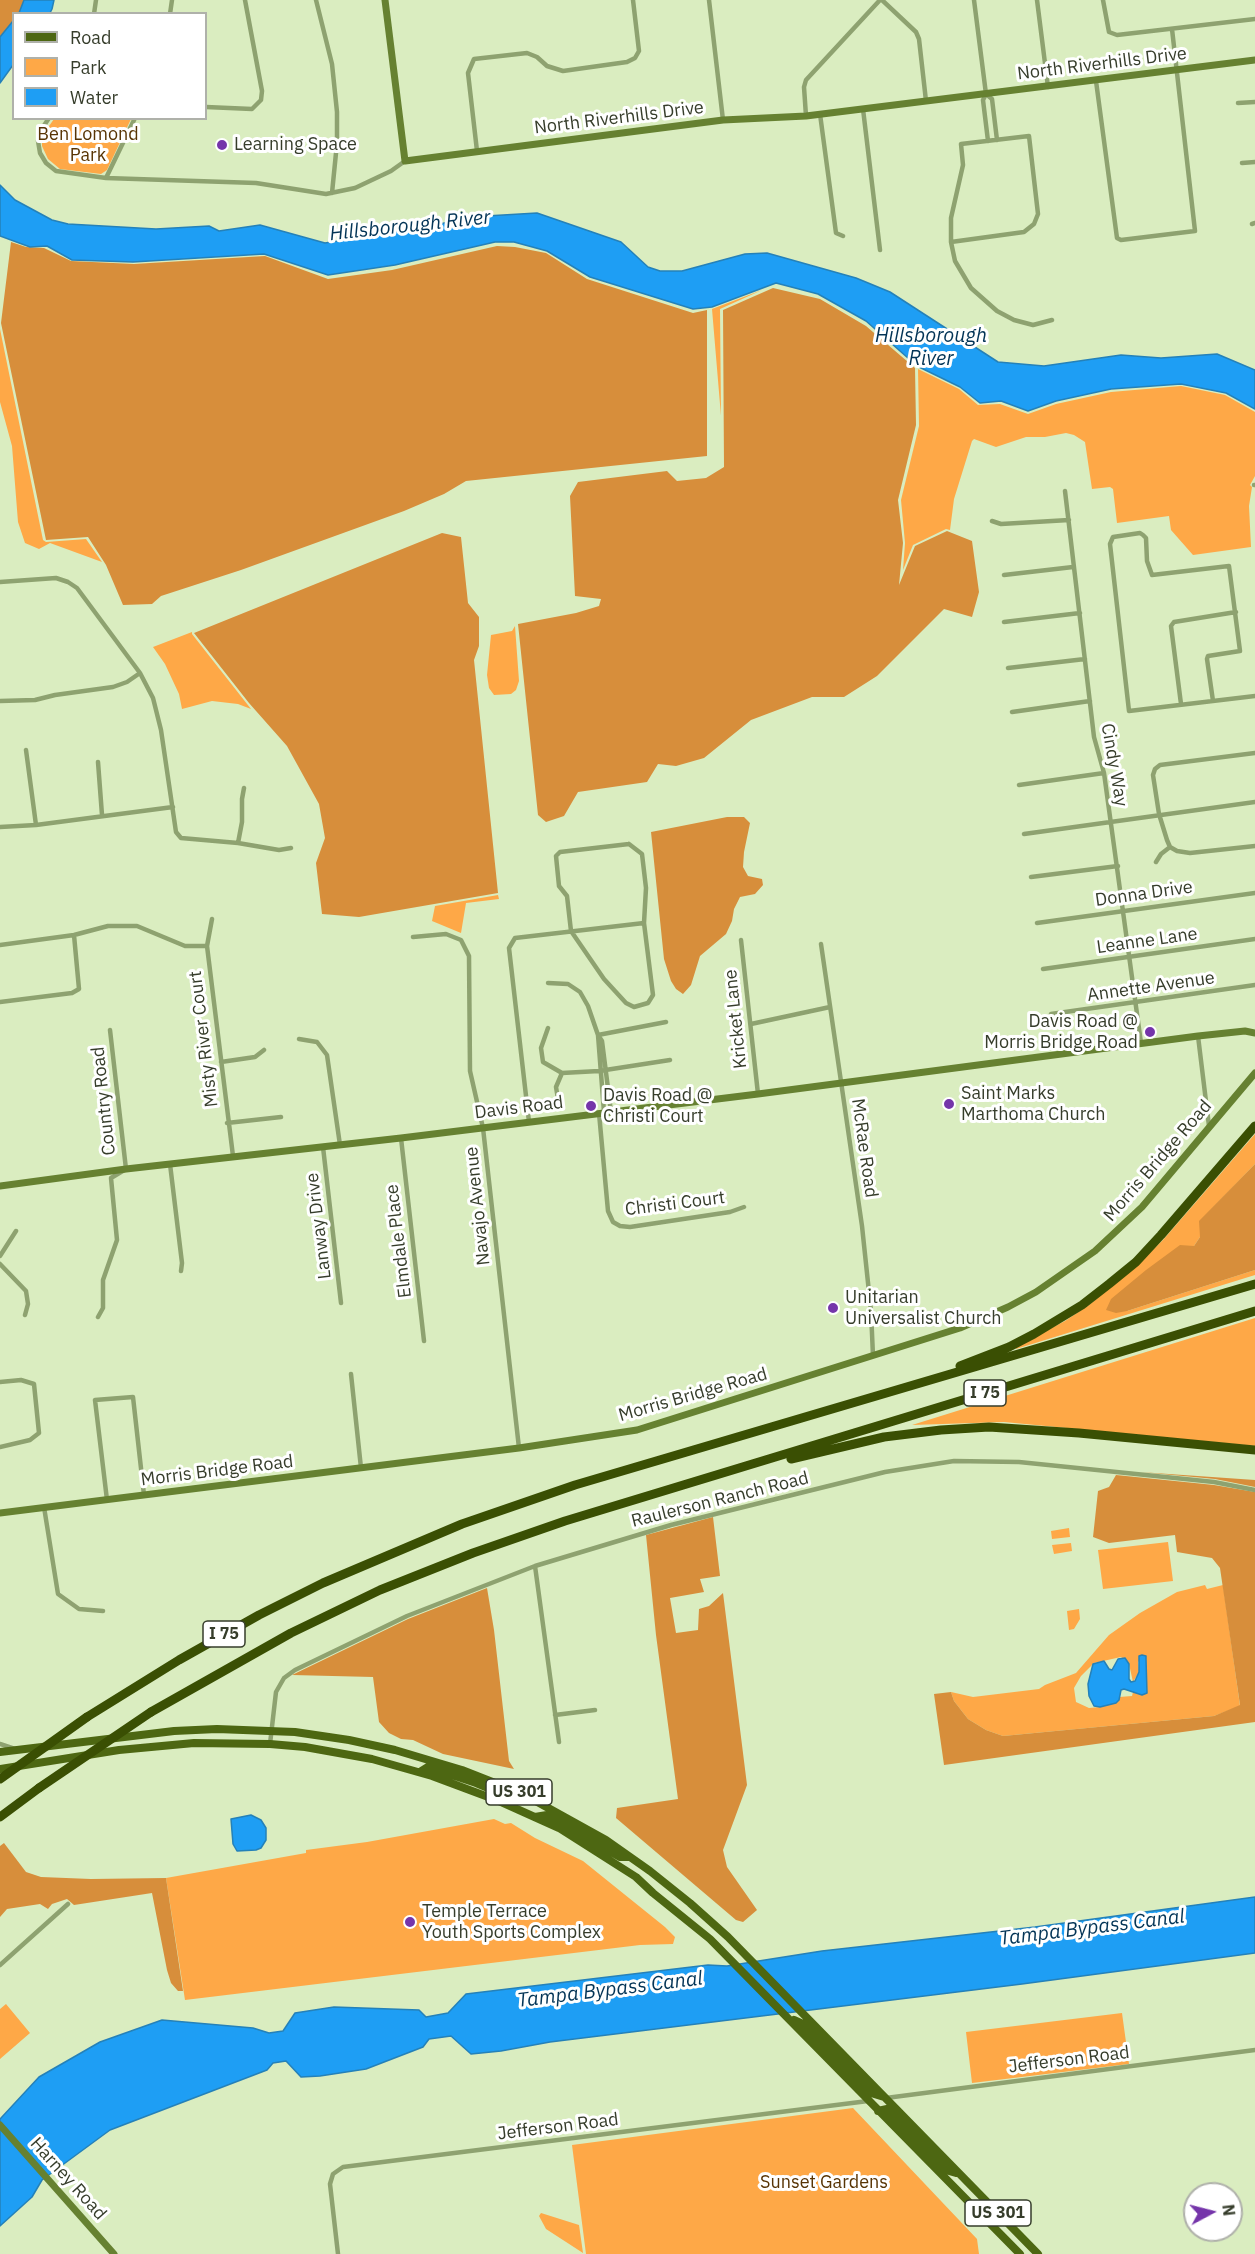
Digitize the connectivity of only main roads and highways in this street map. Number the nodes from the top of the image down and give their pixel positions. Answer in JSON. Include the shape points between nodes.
{"nodes":[{"id":1,"x":1255,"y":1126,"type":"edge"},
{"id":2,"x":1255,"y":1284,"type":"edge"},
{"id":3,"x":1255,"y":1311,"type":"edge"},
{"id":4,"x":876,"y":1396,"type":"junction"},
{"id":5,"x":1255,"y":1452,"type":"edge"},
{"id":6,"x":716,"y":1476,"type":"junction"},
{"id":7,"x":0,"y":1752,"type":"edge"},
{"id":8,"x":0,"y":1768,"type":"edge"},
{"id":9,"x":420,"y":1772,"type":"junction"},
{"id":10,"x":0,"y":1779,"type":"edge"},
{"id":11,"x":523,"y":1794,"type":"junction"},
{"id":12,"x":0,"y":1817,"type":"edge"},
{"id":13,"x":535,"y":1817,"type":"junction"},
{"id":14,"x":631,"y":1857,"type":"junction"},
{"id":15,"x":787,"y":2017,"type":"junction"},
{"id":16,"x":886,"y":2098,"type":"junction"},
{"id":17,"x":878,"y":2110,"type":"junction"},
{"id":18,"x":958,"y":2173,"type":"junction"},
{"id":19,"x":1020,"y":2254,"type":"edge"},
{"id":20,"x":1038,"y":2254,"type":"edge"}],
"edges":[{"from":1,"to":4,"type":"highway","via":[[1136,1262],[1089,1300],[1009,1347]]},
{"from":2,"to":4,"type":"highway","number":"I 75"},
{"from":3,"to":6,"type":"highway","number":"I 75"},
{"from":4,"to":10,"type":"highway","number":"I 75","bridge":true,"via":[[536,1497],[426,1538],[323,1583],[187,1655],[87,1717]]},
{"from":5,"to":6,"type":"highway","via":[[1034,1429],[965,1428],[884,1437]]},
{"from":6,"to":12,"type":"highway","number":"I 75","bridge":true,"via":[[565,1521],[426,1571],[291,1633],[151,1712]]},
{"from":7,"to":11,"type":"main road","number":"US 301","via":[[174,1731],[272,1731],[395,1750]]},
{"from":8,"to":9,"type":"main road","number":"US 301","via":[[144,1747],[210,1742],[270,1744],[354,1755]]},
{"from":9,"to":11,"type":"main road","via":[[428,1767],[517,1800]]},
{"from":9,"to":13,"type":"main road","number":"US 301"},
{"from":11,"to":14,"type":"main road","number":"US 301"},
{"from":13,"to":14,"type":"main road","via":[[547,1815],[620,1857]]},
{"from":13,"to":15,"type":"main road","number":"US 301","via":[[636,1876],[710,1939]]},
{"from":14,"to":16,"type":"main road","number":"US 301","via":[[728,1937]]},
{"from":15,"to":16,"type":"main road","via":[[805,2025],[871,2093]]},
{"from":15,"to":17,"type":"main road","number":"US 301"},
{"from":16,"to":18,"type":"main road","number":"US 301"},
{"from":17,"to":18,"type":"main road","via":[[887,2109],[949,2171]]},
{"from":17,"to":19,"type":"main road","number":"US 301"},
{"from":18,"to":20,"type":"main road","number":"US 301"}]}
